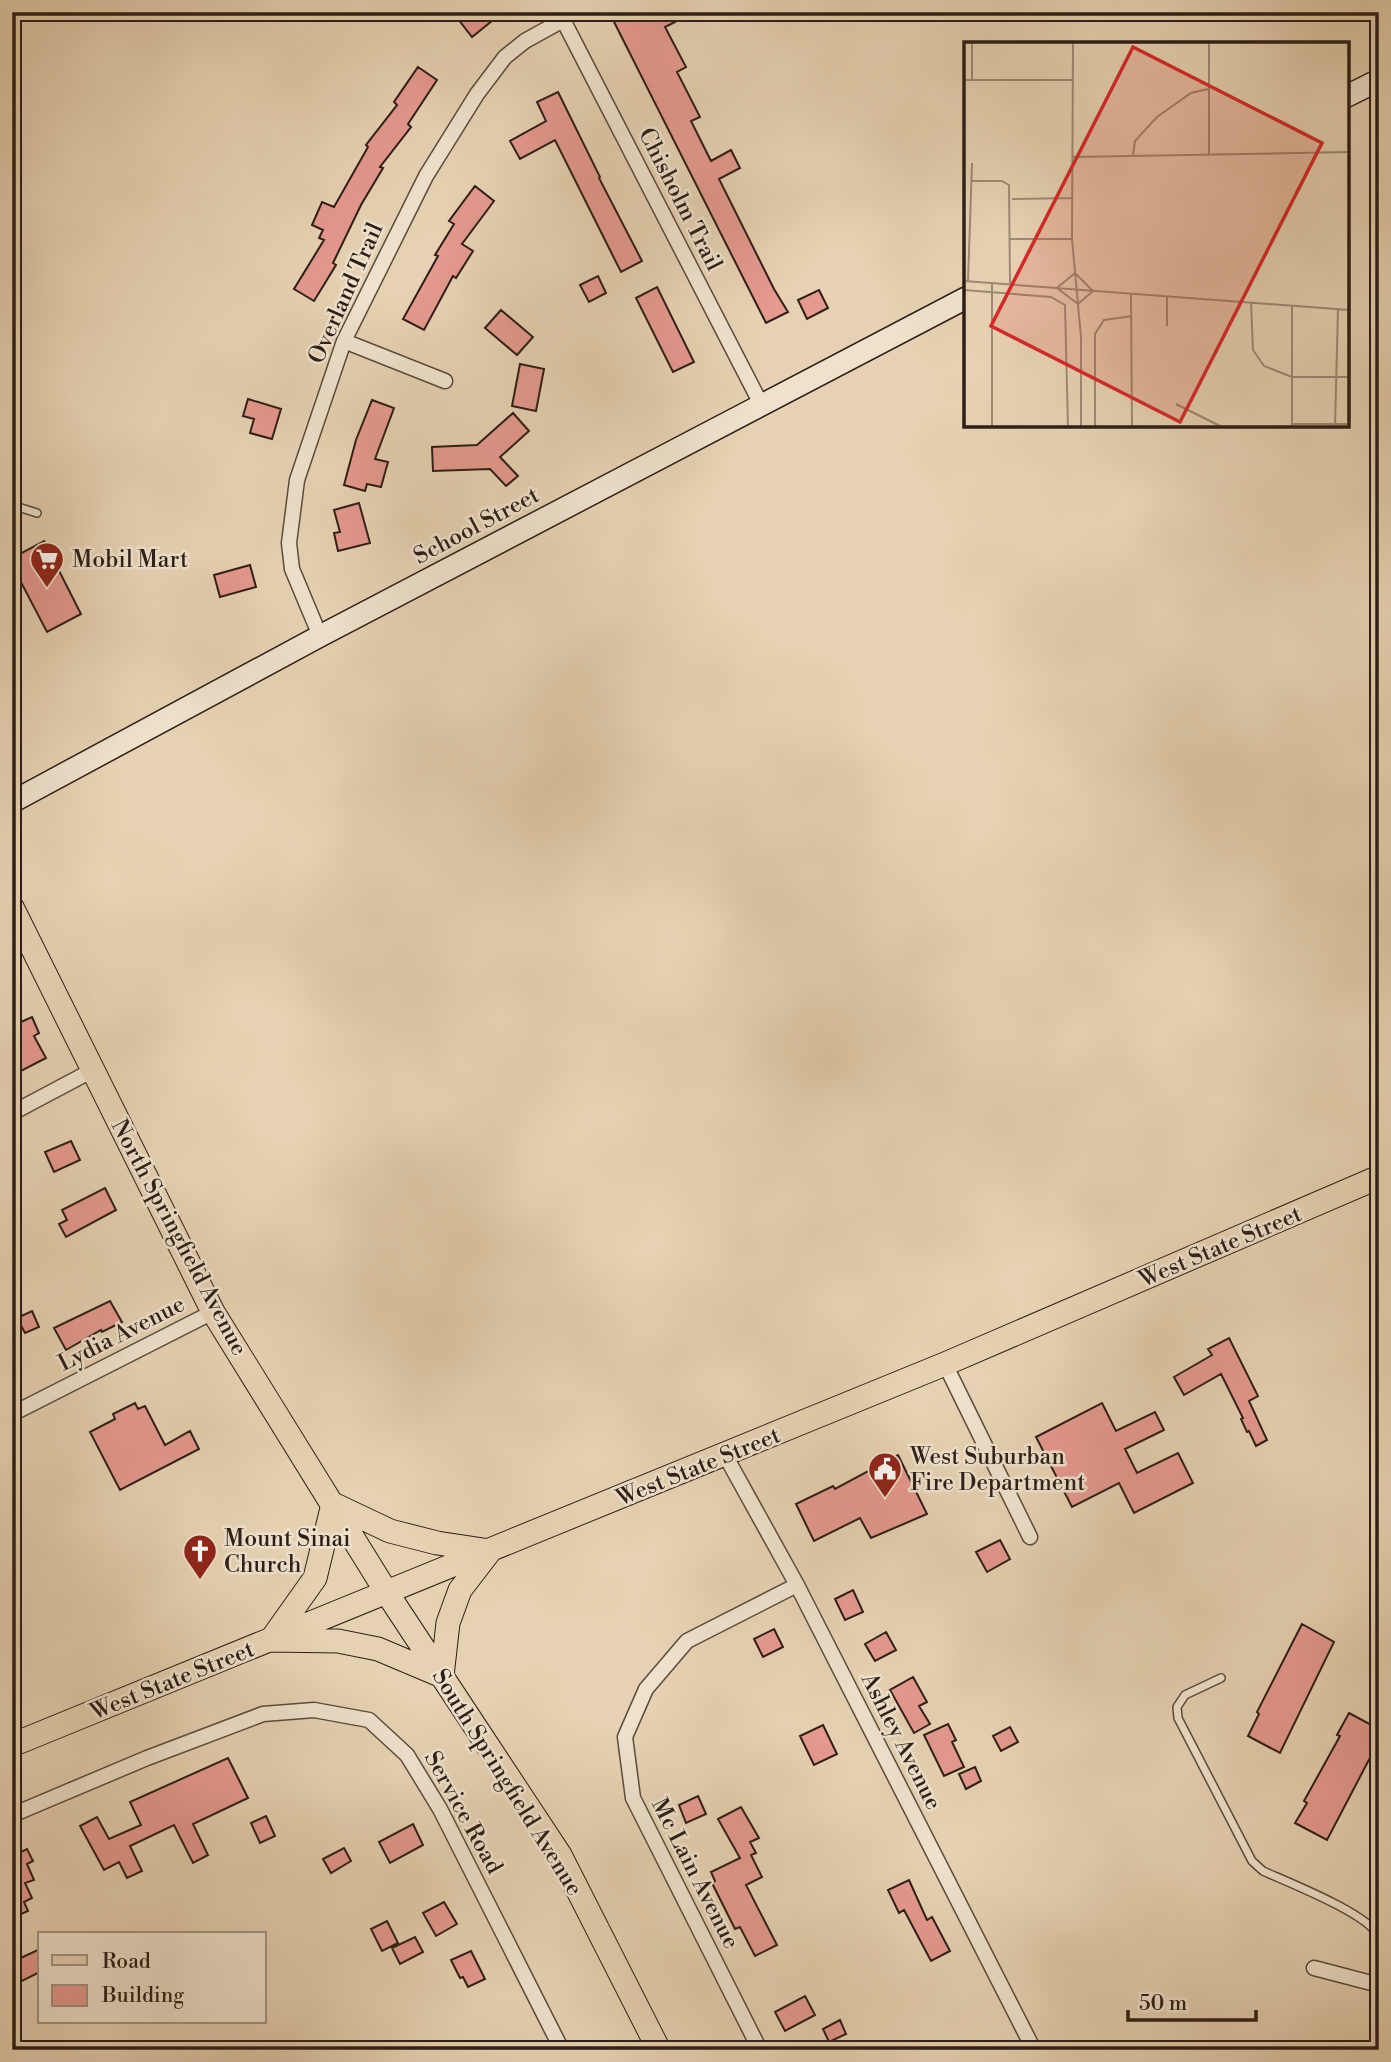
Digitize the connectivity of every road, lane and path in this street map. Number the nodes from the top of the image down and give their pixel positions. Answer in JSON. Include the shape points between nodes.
{"nodes":[{"id":1,"x":561,"y":16,"type":"edge"},
{"id":2,"x":1379,"y":80,"type":"edge"},
{"id":3,"x":1349,"y":95,"type":"edge"},
{"id":4,"x":964,"y":299,"type":"edge"},
{"id":5,"x":344,"y":341,"type":"junction"},
{"id":6,"x":445,"y":381,"type":"dead end"},
{"id":7,"x":762,"y":406,"type":"junction"},
{"id":8,"x":12,"y":505,"type":"edge"},
{"id":9,"x":37,"y":513,"type":"dead end"},
{"id":10,"x":320,"y":636,"type":"junction"},
{"id":11,"x":12,"y":802,"type":"edge"},
{"id":12,"x":12,"y":907,"type":"edge"},
{"id":13,"x":93,"y":1070,"type":"junction"},
{"id":14,"x":12,"y":1113,"type":"edge"},
{"id":15,"x":1379,"y":1177,"type":"edge"},
{"id":16,"x":214,"y":1312,"type":"junction"},
{"id":17,"x":945,"y":1364,"type":"junction"},
{"id":18,"x":12,"y":1414,"type":"edge"},
{"id":19,"x":725,"y":1455,"type":"junction"},
{"id":20,"x":333,"y":1504,"type":"junction"},
{"id":21,"x":1030,"y":1537,"type":"dead end"},
{"id":22,"x":490,"y":1551,"type":"junction"},
{"id":23,"x":797,"y":1585,"type":"junction"},
{"id":24,"x":387,"y":1593,"type":"junction"},
{"id":25,"x":271,"y":1640,"type":"junction"},
{"id":26,"x":442,"y":1676,"type":"junction"},
{"id":27,"x":1221,"y":1678,"type":"dead end"},
{"id":28,"x":12,"y":1745,"type":"edge"},
{"id":29,"x":12,"y":1815,"type":"edge"},
{"id":30,"x":1314,"y":1968,"type":"dead end"},
{"id":31,"x":1376,"y":1985,"type":"edge"},
{"id":32,"x":562,"y":2050,"type":"edge"},
{"id":33,"x":659,"y":2050,"type":"edge"},
{"id":34,"x":760,"y":2050,"type":"edge"},
{"id":35,"x":1034,"y":2050,"type":"edge"}],
"edges":[{"from":1,"to":5,"type":"street","name":"Overland Trail","via":[[505,57],[477,94],[426,176]]},
{"from":1,"to":7,"type":"street","name":"Chisholm Trail"},
{"from":2,"to":3,"type":"main road"},
{"from":4,"to":7,"type":"main road","name":"School Street"},
{"from":5,"to":6,"type":"street"},
{"from":5,"to":10,"type":"street","name":"Overland Trail","via":[[297,480],[289,543],[292,569]]},
{"from":7,"to":10,"type":"main road","name":"School Street"},
{"from":8,"to":9,"type":"lane"},
{"from":10,"to":11,"type":"main road","name":"School Street"},
{"from":12,"to":13,"type":"main road","name":"North Springfield Avenue"},
{"from":13,"to":14,"type":"street"},
{"from":13,"to":16,"type":"main road","name":"North Springfield Avenue"},
{"from":15,"to":17,"type":"main road","name":"West State Street"},
{"from":16,"to":18,"type":"street","name":"Lydia Avenue"},
{"from":16,"to":20,"type":"main road","name":"North Springfield Avenue"},
{"from":17,"to":19,"type":"main road","name":"West State Street"},
{"from":17,"to":21,"type":"street"},
{"from":19,"to":22,"type":"main road","name":"West State Street"},
{"from":19,"to":23,"type":"street","name":"Ashley Avenue"},
{"from":20,"to":22,"type":"main road","via":[[390,1531]]},
{"from":20,"to":24,"type":"main road","name":"North Springfield Avenue"},
{"from":20,"to":25,"type":"main road","via":[[314,1578]]},
{"from":22,"to":24,"type":"main road","name":"West State Street"},
{"from":22,"to":26,"type":"main road","via":[[460,1590],[448,1623]]},
{"from":23,"to":34,"type":"street","name":"Mc Lain Avenue","via":[[687,1641],[646,1689],[625,1737],[633,1798]]},
{"from":23,"to":35,"type":"street","name":"Ashley Avenue"},
{"from":24,"to":25,"type":"main road","name":"West State Street"},
{"from":24,"to":26,"type":"main road","name":"South Springfield Avenue"},
{"from":25,"to":26,"type":"main road","via":[[338,1641],[378,1649]]},
{"from":25,"to":28,"type":"main road","name":"West State Street"},
{"from":26,"to":33,"type":"main road","name":"South Springfield Avenue","via":[[560,1855]]},
{"from":27,"to":31,"type":"lane","via":[[1185,1695],[1177,1707],[1178,1718],[1252,1861],[1263,1871],[1353,1913],[1377,1935]]},
{"from":29,"to":32,"type":"street","name":"Service Road","via":[[263,1714],[314,1710],[369,1720],[407,1755],[440,1809]]},
{"from":30,"to":31,"type":"street"}]}
